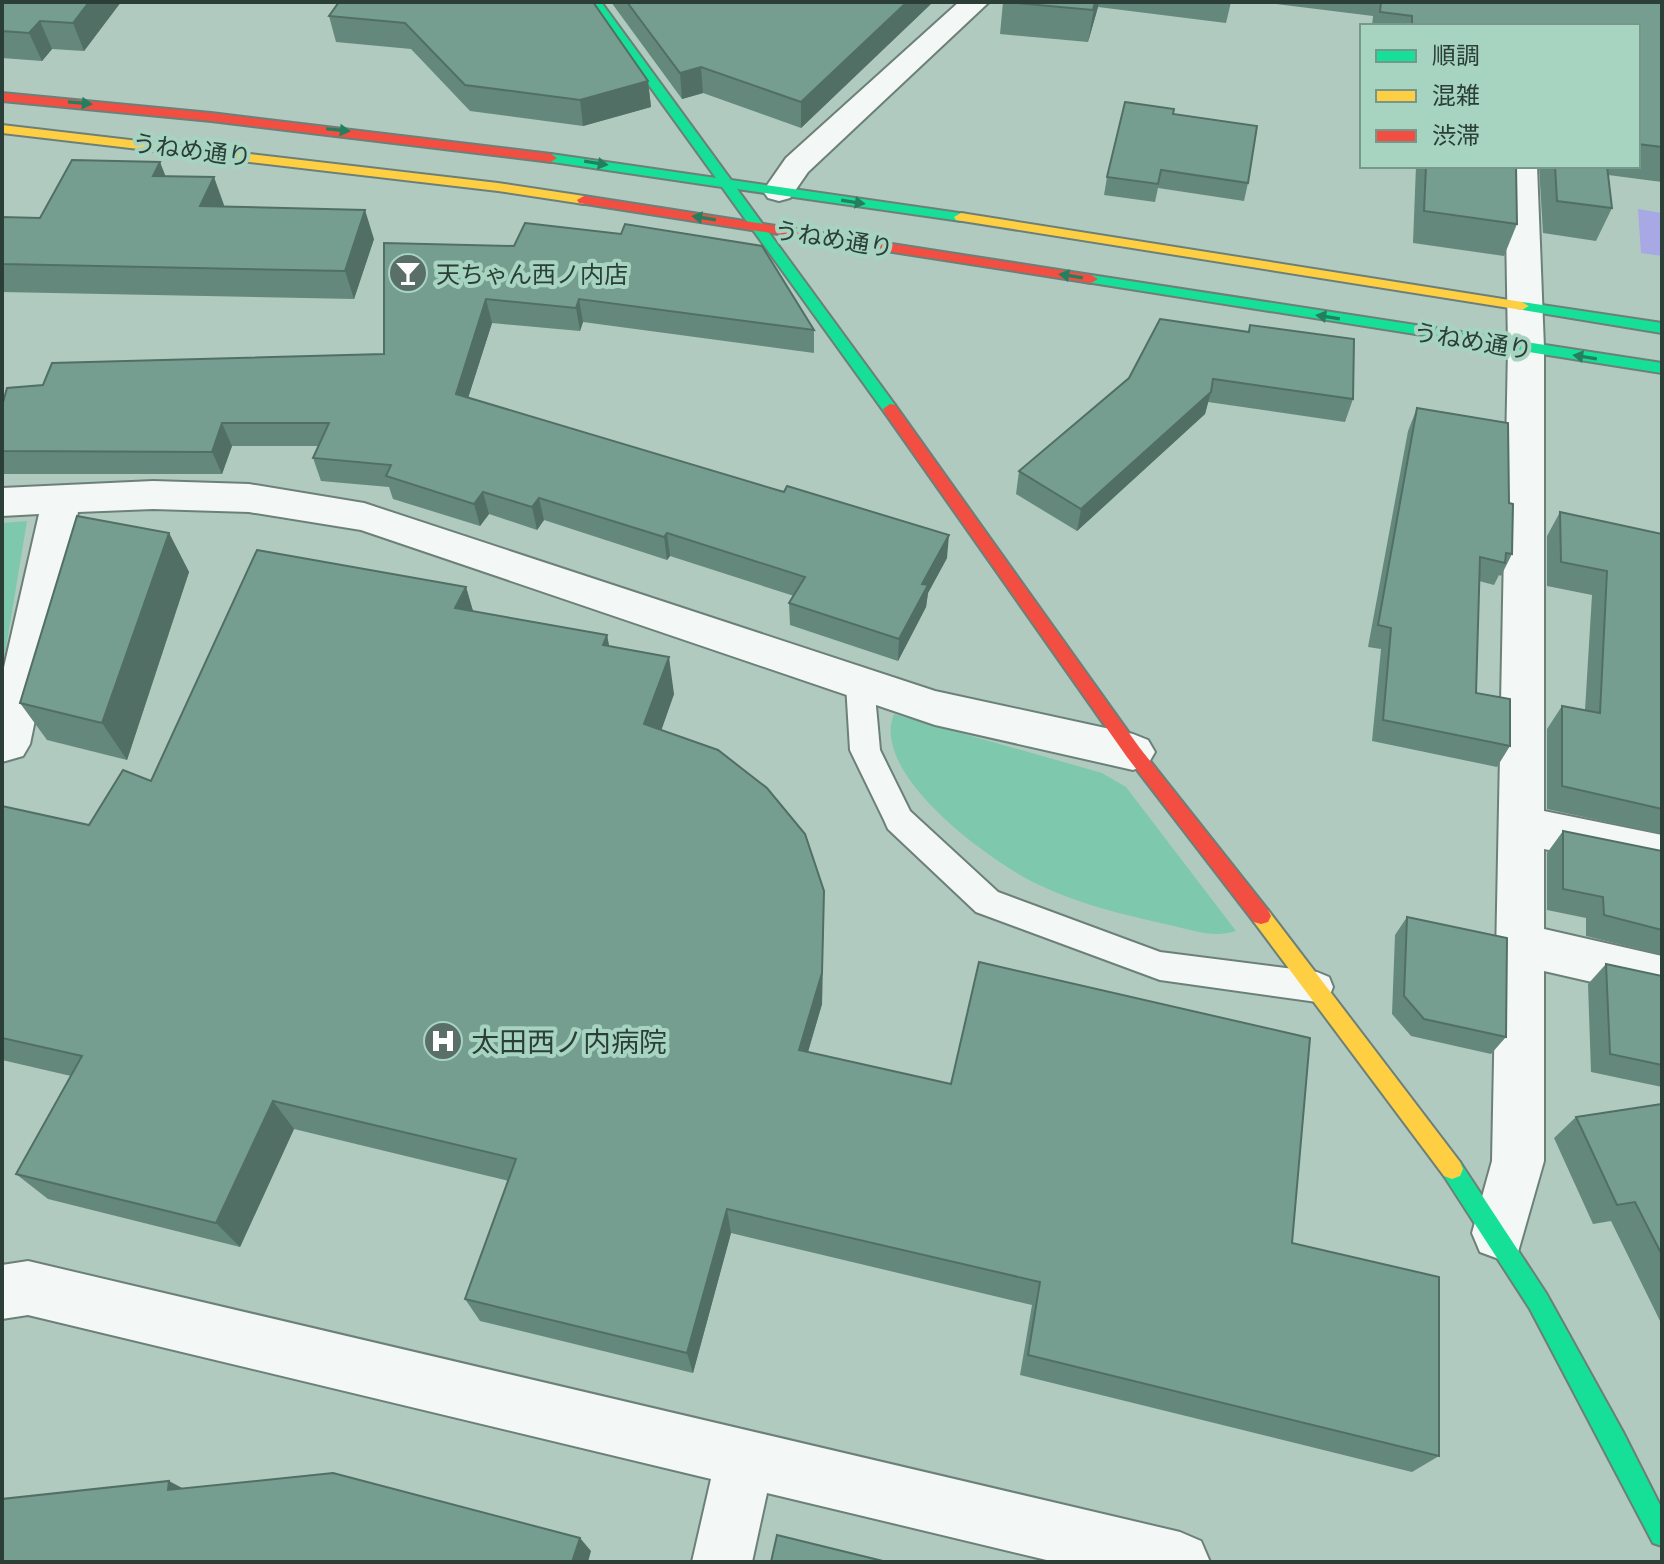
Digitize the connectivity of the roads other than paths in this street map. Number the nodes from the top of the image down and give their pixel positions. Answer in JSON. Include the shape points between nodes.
{"nodes":[{"id":1,"x":595,"y":2,"type":"edge"},
{"id":2,"x":975,"y":2,"type":"edge"},
{"id":3,"x":2,"y":97,"type":"edge"},
{"id":4,"x":2,"y":129,"type":"edge"},
{"id":5,"x":1521,"y":168,"type":"edge"},
{"id":6,"x":723,"y":183,"type":"junction"},
{"id":7,"x":779,"y":191,"type":"junction"},
{"id":8,"x":761,"y":226,"type":"junction"},
{"id":9,"x":1526,"y":327,"type":"junction"},
{"id":10,"x":1662,"y":328,"type":"edge"},
{"id":11,"x":1662,"y":368,"type":"edge"},
{"id":12,"x":62,"y":498,"type":"junction"},
{"id":13,"x":2,"y":502,"type":"edge"},
{"id":14,"x":860,"y":684,"type":"junction"},
{"id":15,"x":2,"y":745,"type":"edge"},
{"id":16,"x":1133,"y":752,"type":"junction"},
{"id":17,"x":1519,"y":825,"type":"junction"},
{"id":18,"x":1662,"y":854,"type":"edge"},
{"id":19,"x":1518,"y":944,"type":"junction"},
{"id":20,"x":1662,"y":977,"type":"edge"},
{"id":21,"x":1317,"y":987,"type":"junction"},
{"id":22,"x":1499,"y":1233,"type":"junction"},
{"id":23,"x":2,"y":1292,"type":"edge"},
{"id":24,"x":745,"y":1459,"type":"junction"},
{"id":25,"x":1662,"y":1534,"type":"edge"},
{"id":26,"x":1050,"y":1547,"type":"edge"},
{"id":27,"x":722,"y":1562,"type":"edge"},
{"id":28,"x":1180,"y":1562,"type":"edge"}],
"edges":[{"from":1,"to":6,"type":"street"},
{"from":2,"to":7,"type":"street","via":[[797,165]]},
{"from":3,"to":6,"type":"street","name":"うねめ通り","one_way":true,"via":[[384,135]]},
{"from":8,"to":4,"type":"street","name":"うねめ通り","one_way":true,"via":[[296,161]]},
{"from":5,"to":9,"type":"street"},
{"from":6,"to":7,"type":"street","name":"うねめ通り"},
{"from":6,"to":8,"type":"street"},
{"from":7,"to":9,"type":"street","name":"うねめ通り","one_way":true},
{"from":9,"to":8,"type":"street","name":"うねめ通り","one_way":true},
{"from":8,"to":16,"type":"street"},
{"from":9,"to":10,"type":"street","name":"うねめ通り"},
{"from":11,"to":9,"type":"street","name":"うねめ通り","one_way":true},
{"from":9,"to":17,"type":"street"},
{"from":12,"to":13,"type":"street"},
{"from":12,"to":14,"type":"street","via":[[249,498],[364,517]]},
{"from":12,"to":15,"type":"street","via":[[8,744]]},
{"from":14,"to":16,"type":"street","via":[[935,708]]},
{"from":14,"to":21,"type":"lane","via":[[865,750],[899,820],[987,902],[1160,966]]},
{"from":16,"to":21,"type":"street"},
{"from":17,"to":18,"type":"street"},
{"from":17,"to":19,"type":"street"},
{"from":19,"to":20,"type":"street"},
{"from":19,"to":22,"type":"street","via":[[1518,1161]]},
{"from":21,"to":22,"type":"street"},
{"from":22,"to":25,"type":"street"},
{"from":23,"to":24,"type":"street","via":[[28,1288]]},
{"from":24,"to":26,"type":"street"},
{"from":24,"to":27,"type":"street"},
{"from":26,"to":28,"type":"street"}]}
